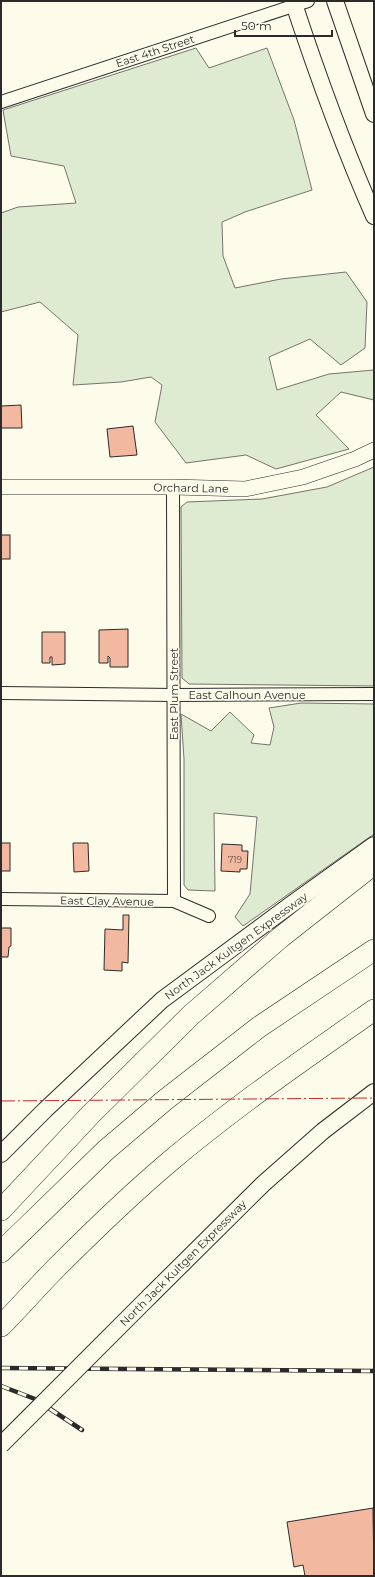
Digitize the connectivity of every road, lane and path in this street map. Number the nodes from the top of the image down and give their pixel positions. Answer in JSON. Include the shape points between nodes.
{"nodes":[{"id":1,"x":335,"y":1,"type":"edge"},
{"id":2,"x":299,"y":2,"type":"edge"},
{"id":3,"x":1,"y":102,"type":"edge"},
{"id":4,"x":374,"y":114,"type":"edge"},
{"id":5,"x":374,"y":216,"type":"edge"},
{"id":6,"x":374,"y":450,"type":"edge"},
{"id":7,"x":1,"y":487,"type":"edge"},
{"id":8,"x":174,"y":487,"type":"junction"},
{"id":9,"x":1,"y":693,"type":"edge"},
{"id":10,"x":374,"y":694,"type":"edge"},
{"id":11,"x":174,"y":695,"type":"junction"},
{"id":12,"x":374,"y":846,"type":"edge"},
{"id":13,"x":374,"y":864,"type":"edge"},
{"id":14,"x":1,"y":899,"type":"edge"},
{"id":15,"x":174,"y":901,"type":"junction"},
{"id":16,"x":209,"y":916,"type":"dead end"},
{"id":17,"x":372,"y":951,"type":"edge"},
{"id":18,"x":374,"y":1010,"type":"edge"},
{"id":19,"x":374,"y":1092,"type":"edge"},
{"id":20,"x":1,"y":1154,"type":"edge"},
{"id":21,"x":1,"y":1210,"type":"edge"},
{"id":22,"x":1,"y":1252,"type":"edge"},
{"id":23,"x":1,"y":1326,"type":"edge"},
{"id":24,"x":1,"y":1445,"type":"edge"}],
"edges":[{"from":1,"to":4,"type":"main road"},
{"from":2,"to":3,"type":"street","name":"East 4th Street"},
{"from":2,"to":5,"type":"main road","via":[[335,120]]},
{"from":6,"to":8,"type":"street","name":"Orchard Lane","via":[[302,477],[245,489]]},
{"from":7,"to":8,"type":"street","name":"Orchard Lane"},
{"from":8,"to":11,"type":"street","name":"East Plum Street"},
{"from":9,"to":11,"type":"street","name":"East Calhoun Avenue"},
{"from":10,"to":11,"type":"street","name":"East Calhoun Avenue"},
{"from":11,"to":15,"type":"street","name":"East Plum Street"},
{"from":12,"to":20,"type":"main road","name":"North Jack Kultgen Expressway","via":[[162,1000]]},
{"from":13,"to":21,"type":"highway","via":[[281,937],[191,1015],[91,1114]]},
{"from":14,"to":15,"type":"street","name":"East Clay Avenue"},
{"from":15,"to":16,"type":"street","name":"East Clay Avenue"},
{"from":17,"to":22,"type":"highway","via":[[258,1027],[165,1100],[106,1150]]},
{"from":18,"to":23,"type":"highway","via":[[268,1086],[168,1163],[56,1267]]},
{"from":19,"to":24,"type":"main road","name":"North Jack Kultgen Expressway","bridge":true,"via":[[323,1131],[263,1184]]}]}
